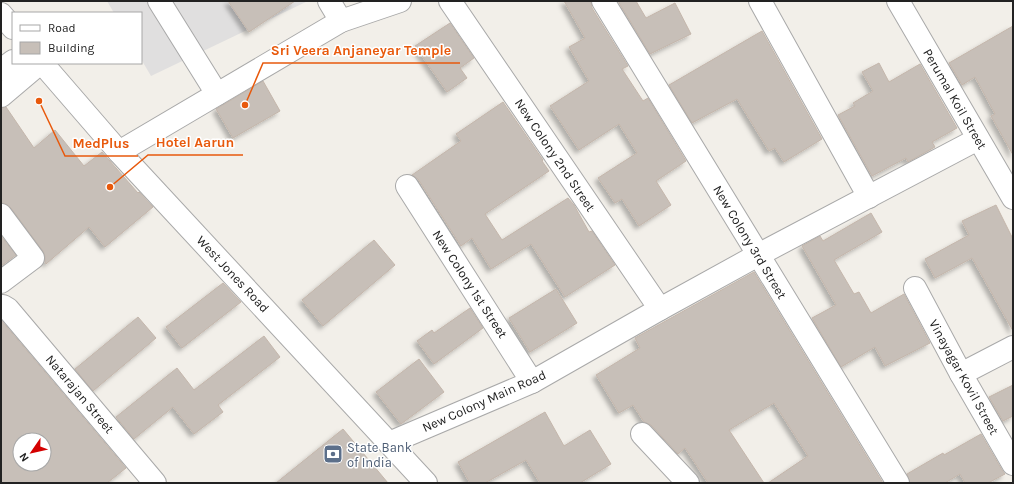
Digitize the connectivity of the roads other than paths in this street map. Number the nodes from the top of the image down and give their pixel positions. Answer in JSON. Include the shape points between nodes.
{"nodes":[{"id":1,"x":159,"y":1,"type":"edge"},
{"id":2,"x":329,"y":1,"type":"edge"},
{"id":3,"x":400,"y":1,"type":"edge"},
{"id":4,"x":450,"y":1,"type":"edge"},
{"id":5,"x":603,"y":1,"type":"edge"},
{"id":6,"x":760,"y":1,"type":"edge"},
{"id":7,"x":898,"y":1,"type":"edge"},
{"id":8,"x":1,"y":14,"type":"edge"},
{"id":9,"x":341,"y":21,"type":"junction"},
{"id":10,"x":12,"y":27,"type":"edge"},
{"id":11,"x":12,"y":62,"type":"edge"},
{"id":12,"x":40,"y":64,"type":"edge"},
{"id":13,"x":42,"y":64,"type":"edge"},
{"id":14,"x":1,"y":70,"type":"edge"},
{"id":15,"x":217,"y":94,"type":"junction"},
{"id":16,"x":1,"y":96,"type":"edge"},
{"id":17,"x":978,"y":139,"type":"junction"},
{"id":18,"x":119,"y":152,"type":"junction"},
{"id":19,"x":407,"y":186,"type":"dead end"},
{"id":20,"x":869,"y":197,"type":"junction"},
{"id":21,"x":1013,"y":198,"type":"edge"},
{"id":22,"x":1,"y":215,"type":"edge"},
{"id":23,"x":758,"y":255,"type":"junction"},
{"id":24,"x":1,"y":282,"type":"edge"},
{"id":25,"x":915,"y":288,"type":"dead end"},
{"id":26,"x":2,"y":307,"type":"edge"},
{"id":27,"x":660,"y":309,"type":"junction"},
{"id":28,"x":1013,"y":347,"type":"edge"},
{"id":29,"x":961,"y":374,"type":"junction"},
{"id":30,"x":532,"y":382,"type":"junction"},
{"id":31,"x":642,"y":434,"type":"dead end"},
{"id":32,"x":389,"y":443,"type":"junction"},
{"id":33,"x":1013,"y":464,"type":"edge"},
{"id":34,"x":155,"y":483,"type":"edge"},
{"id":35,"x":426,"y":483,"type":"edge"},
{"id":36,"x":688,"y":483,"type":"edge"},
{"id":37,"x":898,"y":483,"type":"edge"}],
"edges":[{"from":1,"to":15,"type":"street"},
{"from":2,"to":9,"type":"street"},
{"from":3,"to":9,"type":"street"},
{"from":4,"to":27,"type":"street","name":"New Colony 2nd Street"},
{"from":5,"to":23,"type":"street","name":"New Colony 3rd Street"},
{"from":6,"to":20,"type":"street"},
{"from":7,"to":17,"type":"street","name":"Perumal Koil Street"},
{"from":8,"to":10,"type":"street"},
{"from":9,"to":15,"type":"street"},
{"from":11,"to":14,"type":"street"},
{"from":12,"to":16,"type":"street"},
{"from":13,"to":18,"type":"street","name":"West Jones Road"},
{"from":15,"to":18,"type":"street"},
{"from":17,"to":20,"type":"street","name":"New Colony Main Road"},
{"from":17,"to":21,"type":"street","name":"Perumal Koil Street"},
{"from":18,"to":32,"type":"street","name":"West Jones Road"},
{"from":19,"to":30,"type":"street","name":"New Colony 1st Street"},
{"from":20,"to":23,"type":"street","name":"New Colony Main Road"},
{"from":22,"to":24,"type":"street","via":[[33,258]]},
{"from":23,"to":27,"type":"street","name":"New Colony Main Road"},
{"from":23,"to":37,"type":"street","name":"New Colony 3rd Street"},
{"from":25,"to":29,"type":"street","name":"Vinayagar Kovil Street"},
{"from":26,"to":34,"type":"street","name":"Natarajan Street","via":[[8,309]]},
{"from":27,"to":30,"type":"street","name":"New Colony Main Road"},
{"from":28,"to":29,"type":"street"},
{"from":29,"to":33,"type":"street","name":"Vinayagar Kovil Street"},
{"from":30,"to":32,"type":"street","name":"New Colony Main Road"},
{"from":31,"to":36,"type":"street"},
{"from":32,"to":35,"type":"street","name":"West Jones Road"}]}
